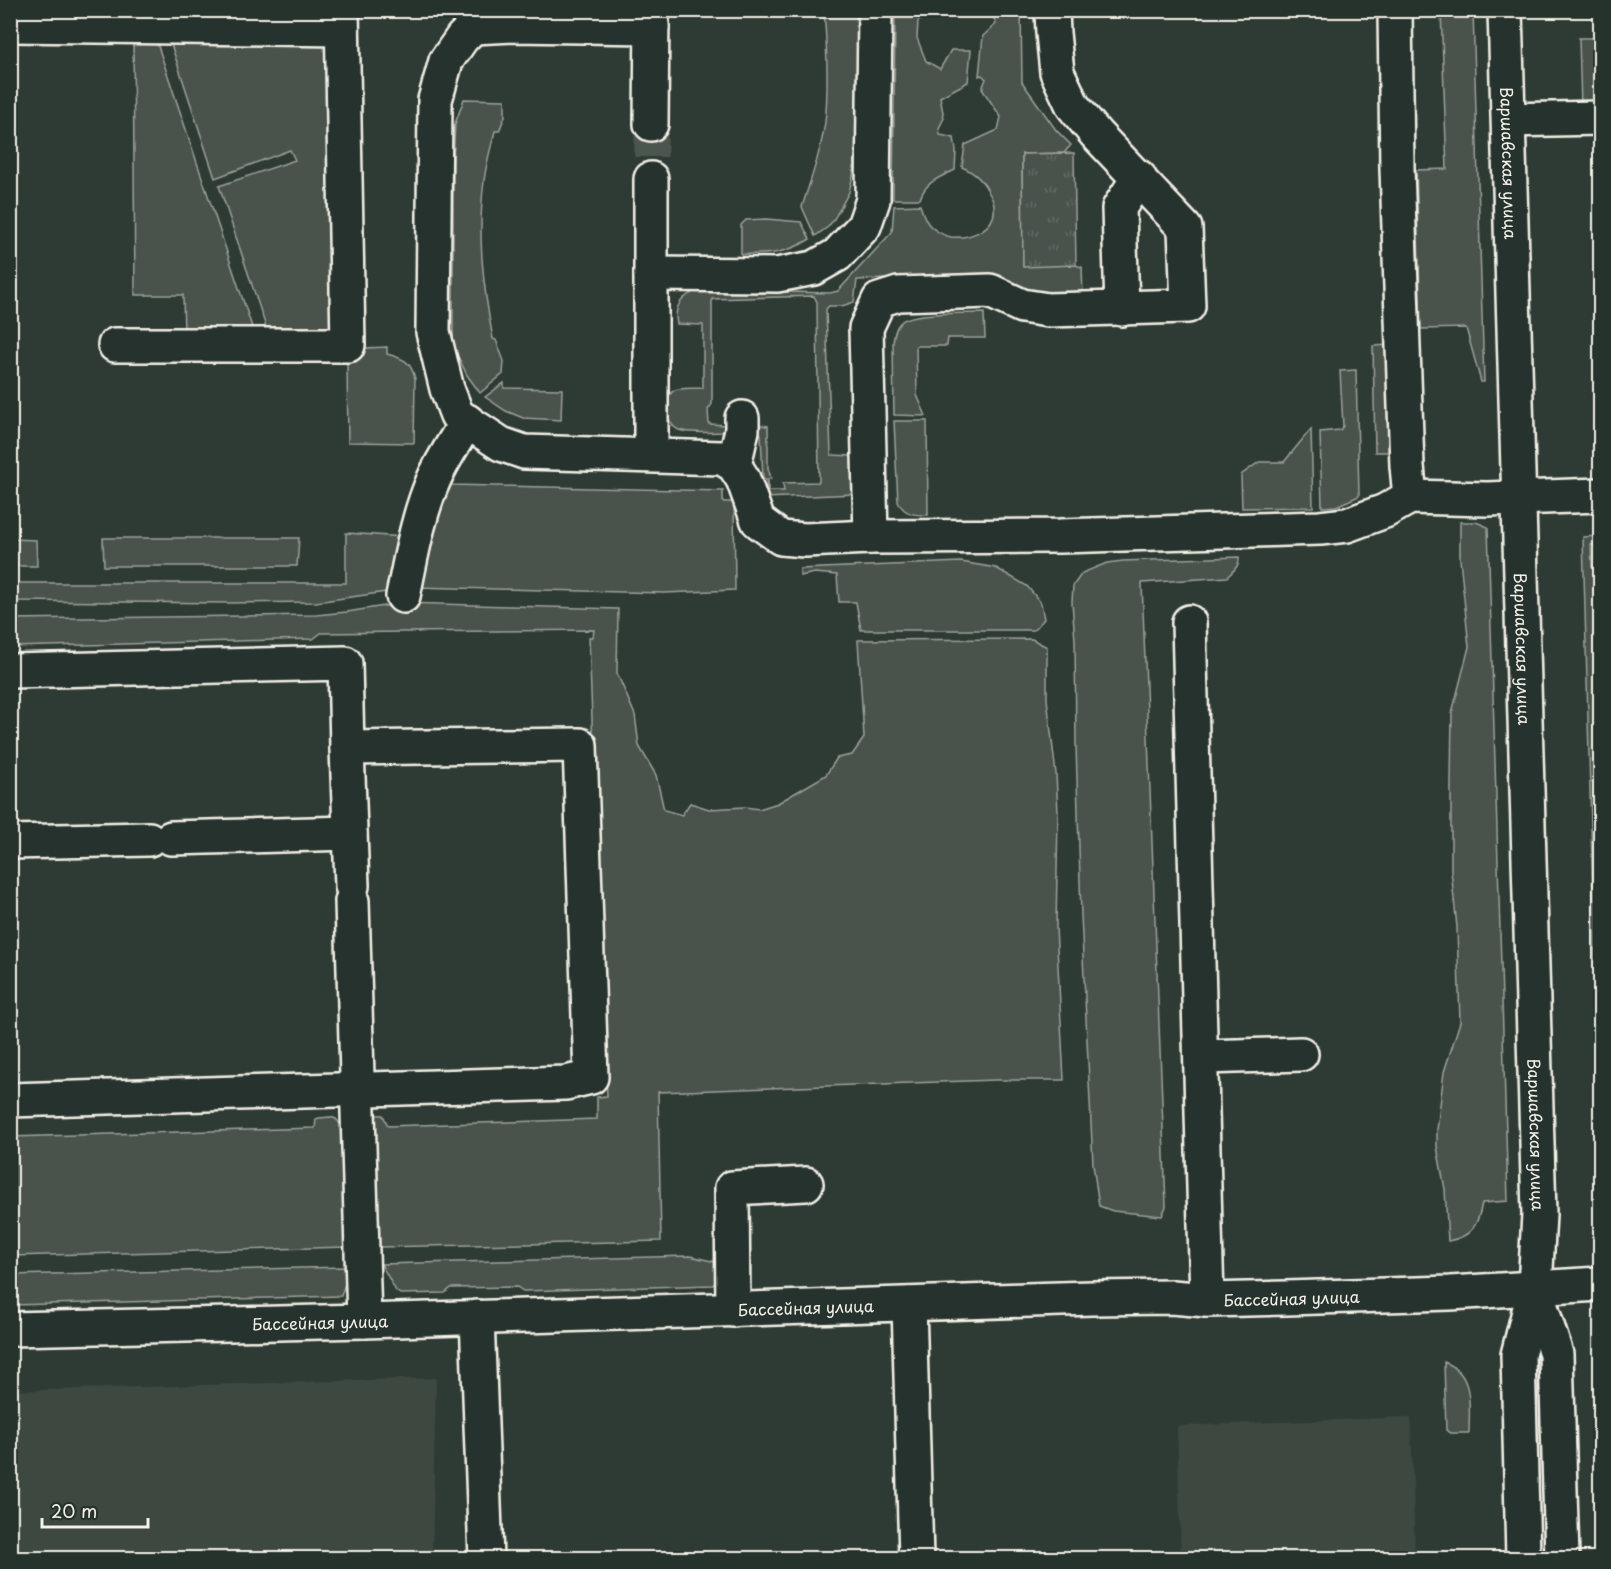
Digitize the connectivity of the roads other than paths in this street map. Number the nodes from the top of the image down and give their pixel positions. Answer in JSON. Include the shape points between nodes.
{"nodes":[{"id":1,"x":875,"y":10,"type":"edge"},
{"id":2,"x":1052,"y":10,"type":"edge"},
{"id":3,"x":1395,"y":10,"type":"edge"},
{"id":4,"x":1505,"y":10,"type":"edge"},
{"id":5,"x":158,"y":19,"type":"edge"},
{"id":6,"x":473,"y":19,"type":"edge"},
{"id":7,"x":652,"y":19,"type":"edge"},
{"id":8,"x":342,"y":20,"type":"edge"},
{"id":9,"x":10,"y":25,"type":"edge"},
{"id":10,"x":1600,"y":117,"type":"edge"},
{"id":11,"x":1509,"y":120,"type":"junction"},
{"id":12,"x":651,"y":124,"type":"tunnel mouth"},
{"id":13,"x":1139,"y":177,"type":"junction"},
{"id":14,"x":651,"y":179,"type":"tunnel mouth"},
{"id":15,"x":651,"y":274,"type":"junction"},
{"id":16,"x":1122,"y":309,"type":"junction"},
{"id":17,"x":115,"y":345,"type":"dead end"},
{"id":18,"x":742,"y":418,"type":"dead end"},
{"id":19,"x":466,"y":421,"type":"junction"},
{"id":20,"x":651,"y":455,"type":"junction"},
{"id":21,"x":734,"y":465,"type":"junction"},
{"id":22,"x":1600,"y":495,"type":"edge"},
{"id":23,"x":1410,"y":497,"type":"junction"},
{"id":24,"x":1519,"y":498,"type":"junction"},
{"id":25,"x":871,"y":537,"type":"junction"},
{"id":26,"x":403,"y":596,"type":"dead end"},
{"id":27,"x":1189,"y":622,"type":"dead end"},
{"id":28,"x":10,"y":671,"type":"edge"},
{"id":29,"x":347,"y":748,"type":"junction"},
{"id":30,"x":350,"y":833,"type":"junction"},
{"id":31,"x":10,"y":842,"type":"edge"},
{"id":32,"x":1301,"y":1054,"type":"dead end"},
{"id":33,"x":1202,"y":1057,"type":"junction"},
{"id":34,"x":358,"y":1089,"type":"junction"},
{"id":35,"x":10,"y":1100,"type":"edge"},
{"id":36,"x":806,"y":1184,"type":"dead end"},
{"id":37,"x":1600,"y":1284,"type":"edge"},
{"id":38,"x":1535,"y":1288,"type":"junction"},
{"id":39,"x":1208,"y":1300,"type":"junction"},
{"id":40,"x":909,"y":1304,"type":"junction"},
{"id":41,"x":734,"y":1310,"type":"junction"},
{"id":42,"x":477,"y":1317,"type":"junction"},
{"id":43,"x":364,"y":1321,"type":"junction"},
{"id":44,"x":10,"y":1329,"type":"edge"},
{"id":45,"x":486,"y":1558,"type":"edge"},
{"id":46,"x":916,"y":1558,"type":"edge"},
{"id":47,"x":1523,"y":1558,"type":"edge"},
{"id":48,"x":1562,"y":1558,"type":"edge"}],
"edges":[{"from":1,"to":15,"type":"street","via":[[873,200],[864,226],[837,255],[814,268],[777,275]]},
{"from":2,"to":13,"type":"street","via":[[1057,72],[1073,106]]},
{"from":3,"to":23,"type":"street"},
{"from":4,"to":11,"type":"street","name":"Варшавская улица"},
{"from":5,"to":8,"type":"street"},
{"from":5,"to":9,"type":"street"},
{"from":6,"to":7,"type":"street","via":[[513,25]]},
{"from":6,"to":19,"type":"street","via":[[446,61],[435,100],[433,332],[447,389],[457,415]]},
{"from":7,"to":12,"type":"street"},
{"from":8,"to":17,"type":"street","via":[[348,345]]},
{"from":10,"to":11,"type":"street"},
{"from":11,"to":24,"type":"street","name":"Варшавская улица"},
{"from":13,"to":16,"type":"street","via":[[1119,208]]},
{"from":13,"to":16,"type":"street","via":[[1185,228],[1188,306]]},
{"from":14,"to":15,"type":"street"},
{"from":15,"to":20,"type":"street"},
{"from":16,"to":25,"type":"street","via":[[1048,310],[1022,306],[990,291],[898,294],[879,300],[866,328]]},
{"from":18,"to":21,"type":"street"},
{"from":19,"to":20,"type":"street","via":[[501,444],[524,452]]},
{"from":19,"to":26,"type":"street","via":[[429,491]]},
{"from":20,"to":21,"type":"street","via":[[722,458]]},
{"from":21,"to":25,"type":"street","via":[[758,521],[781,538]]},
{"from":22,"to":24,"type":"street"},
{"from":23,"to":24,"type":"street"},
{"from":23,"to":25,"type":"street","via":[[1347,525],[1320,528]]},
{"from":24,"to":38,"type":"street","name":"Варшавская улица","via":[[1539,1214]]},
{"from":27,"to":33,"type":"street"},
{"from":28,"to":29,"type":"street","via":[[345,663]]},
{"from":29,"to":30,"type":"street"},
{"from":29,"to":34,"type":"street","via":[[580,745],[591,1077],[566,1083]]},
{"from":30,"to":31,"type":"street"},
{"from":30,"to":34,"type":"street"},
{"from":32,"to":33,"type":"street"},
{"from":33,"to":39,"type":"street"},
{"from":34,"to":35,"type":"street"},
{"from":34,"to":43,"type":"street"},
{"from":36,"to":41,"type":"street","via":[[732,1188]]},
{"from":37,"to":38,"type":"street","name":"Бассейная улица"},
{"from":38,"to":39,"type":"street","name":"Бассейная улица"},
{"from":38,"to":47,"type":"street","name":"Варшавская улица","via":[[1518,1355]]},
{"from":38,"to":48,"type":"street","name":"Варшавская улица","via":[[1556,1354]]},
{"from":39,"to":40,"type":"street","name":"Бассейная улица","via":[[1092,1298]]},
{"from":40,"to":41,"type":"street","name":"Бассейная улица"},
{"from":40,"to":46,"type":"street"},
{"from":41,"to":42,"type":"street","name":"Бассейная улица"},
{"from":42,"to":43,"type":"street","name":"Бассейная улица"},
{"from":42,"to":45,"type":"street"},
{"from":43,"to":44,"type":"street","name":"Бассейная улица"}]}
